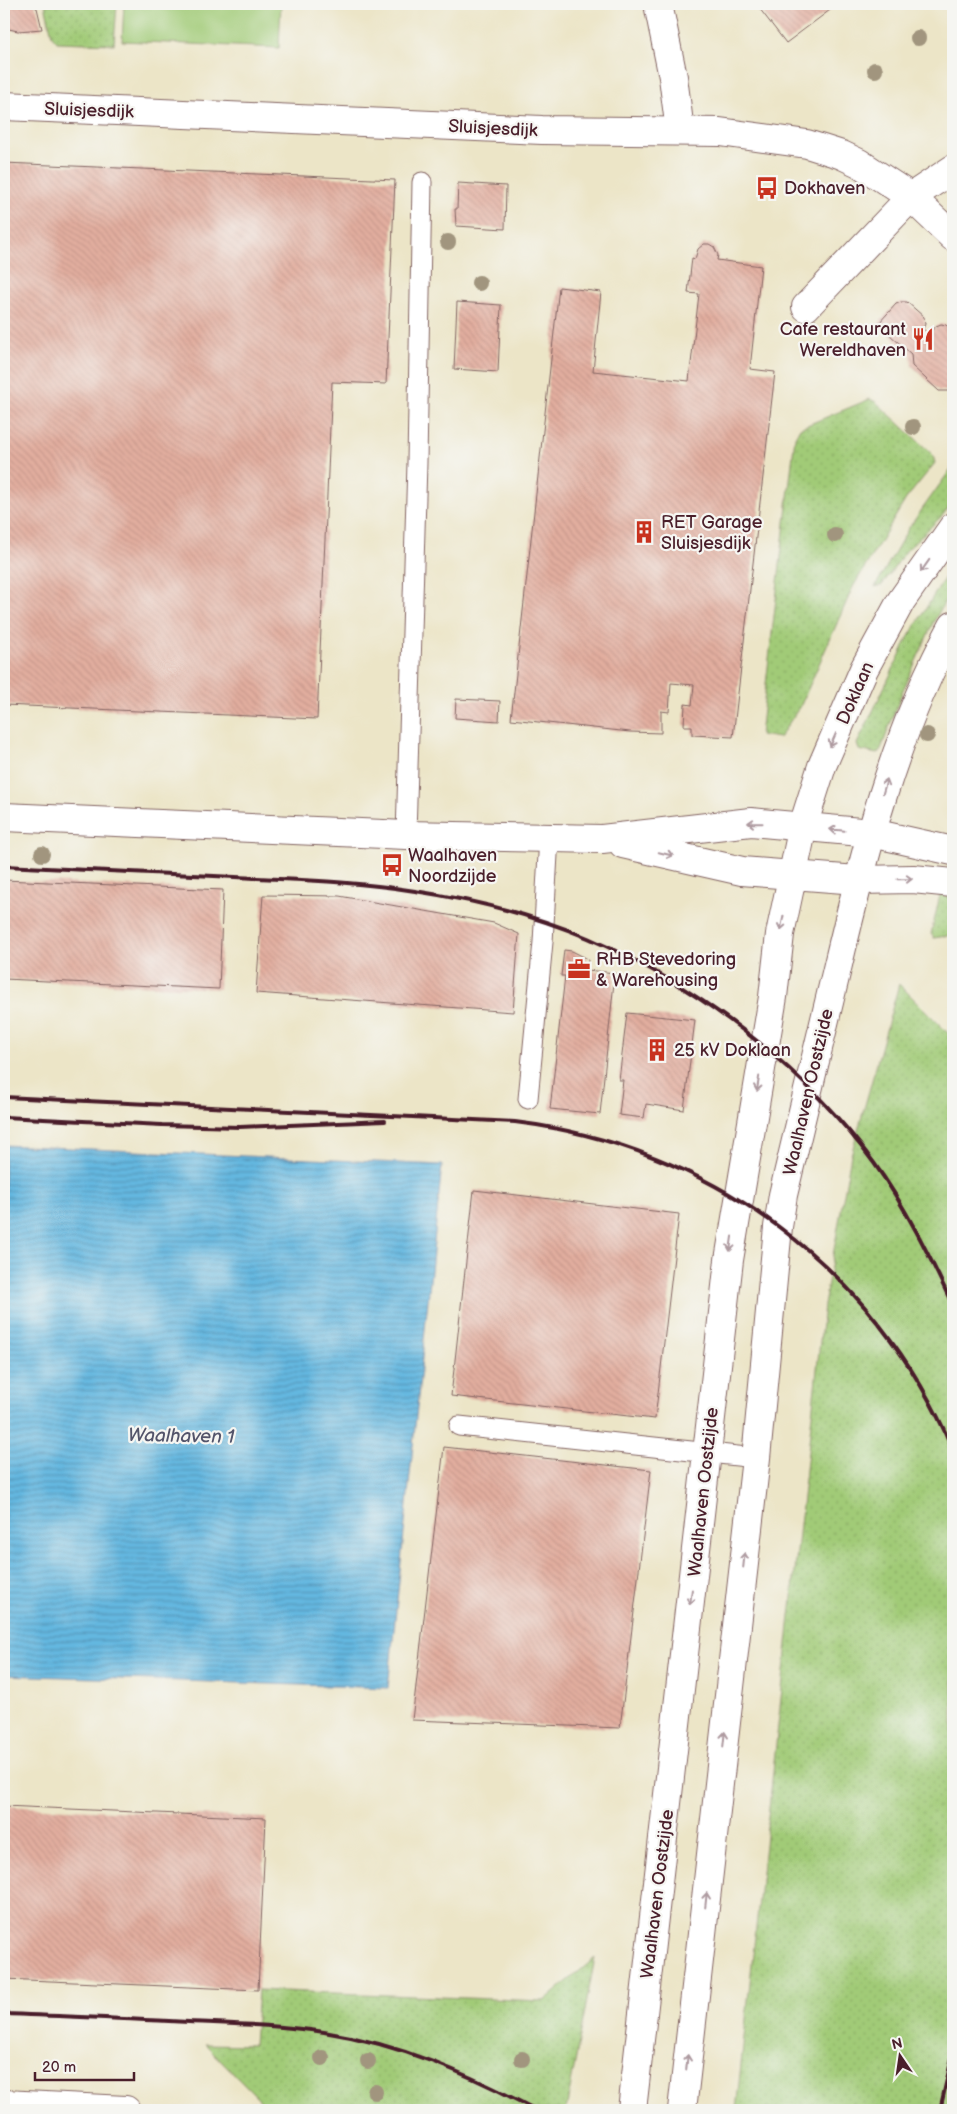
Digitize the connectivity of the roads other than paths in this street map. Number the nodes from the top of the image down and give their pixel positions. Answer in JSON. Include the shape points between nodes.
{"nodes":[{"id":1,"x":658,"y":4,"type":"edge"},
{"id":2,"x":4,"y":106,"type":"edge"},
{"id":3,"x":680,"y":131,"type":"junction"},
{"id":4,"x":953,"y":169,"type":"edge"},
{"id":5,"x":422,"y":182,"type":"dead end"},
{"id":6,"x":911,"y":197,"type":"junction"},
{"id":7,"x":953,"y":237,"type":"edge"},
{"id":8,"x":806,"y":307,"type":"dead end"},
{"id":9,"x":953,"y":526,"type":"edge"},
{"id":10,"x":953,"y":626,"type":"edge"},
{"id":11,"x":4,"y":817,"type":"edge"},
{"id":12,"x":803,"y":826,"type":"junction"},
{"id":13,"x":872,"y":833,"type":"junction"},
{"id":14,"x":406,"y":835,"type":"junction"},
{"id":15,"x":549,"y":837,"type":"junction"},
{"id":16,"x":602,"y":839,"type":"junction"},
{"id":17,"x":953,"y":851,"type":"edge"},
{"id":18,"x":792,"y":876,"type":"junction"},
{"id":19,"x":857,"y":880,"type":"junction"},
{"id":20,"x":953,"y":883,"type":"edge"},
{"id":21,"x":528,"y":1099,"type":"dead end"},
{"id":22,"x":459,"y":1426,"type":"dead end"},
{"id":23,"x":708,"y":1453,"type":"junction"},
{"id":24,"x":756,"y":1458,"type":"junction"},
{"id":25,"x":4,"y":2104,"type":"edge"},
{"id":26,"x":632,"y":2108,"type":"edge"},
{"id":27,"x":126,"y":2110,"type":"edge"},
{"id":28,"x":682,"y":2110,"type":"edge"}],
"edges":[{"from":1,"to":3,"type":"main road","via":[[674,77]]},
{"from":2,"to":3,"type":"main road","name":"Sluisjesdijk","via":[[542,130]]},
{"from":3,"to":6,"type":"main road","name":"Sluisjesdijk","via":[[720,132],[807,144],[858,163]]},
{"from":4,"to":6,"type":"main road"},
{"from":5,"to":14,"type":"lane"},
{"from":6,"to":7,"type":"main road","name":"Sluisjesdijk"},
{"from":6,"to":8,"type":"main road"},
{"from":9,"to":12,"type":"main road","name":"Doklaan","one_way":true,"via":[[901,601],[864,669],[822,766]]},
{"from":13,"to":10,"type":"main road","one_way":true,"via":[[888,778],[919,695]]},
{"from":11,"to":14,"type":"main road"},
{"from":13,"to":12,"type":"main road","one_way":true},
{"from":12,"to":16,"type":"main road","one_way":true,"via":[[751,822]]},
{"from":12,"to":18,"type":"main road","name":"Doklaan"},
{"from":13,"to":17,"type":"main road"},
{"from":13,"to":19,"type":"main road"},
{"from":14,"to":15,"type":"main road"},
{"from":15,"to":16,"type":"main road"},
{"from":15,"to":21,"type":"lane"},
{"from":16,"to":18,"type":"main road","one_way":true,"via":[[742,871]]},
{"from":18,"to":19,"type":"main road"},
{"from":18,"to":23,"type":"main road","name":"Waalhaven Oostzijde","one_way":true,"via":[[733,1232]]},
{"from":19,"to":20,"type":"main road","one_way":true,"via":[[913,879]]},
{"from":19,"to":24,"type":"main road","name":"Waalhaven Oostzijde","via":[[783,1195]]},
{"from":22,"to":23,"type":"lane"},
{"from":23,"to":24,"type":"lane"},
{"from":23,"to":26,"type":"main road","name":"Waalhaven Oostzijde","one_way":true},
{"from":28,"to":24,"type":"main road","name":"Waalhaven Oostzijde","one_way":true},
{"from":25,"to":27,"type":"main road"}]}
